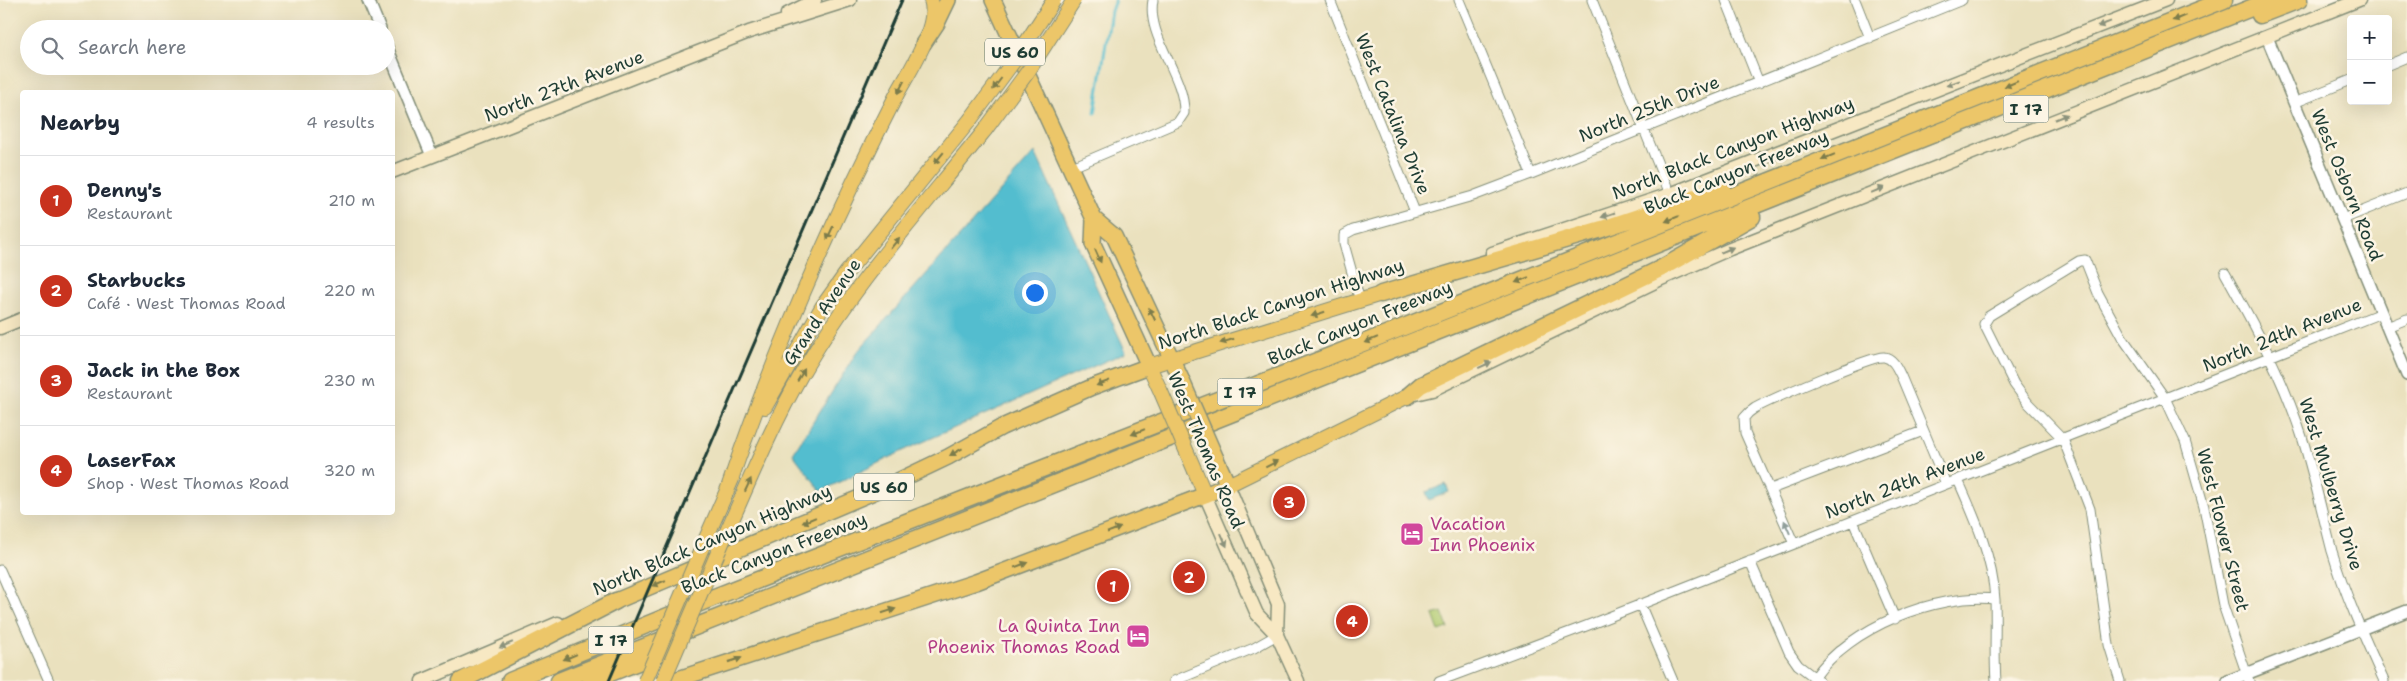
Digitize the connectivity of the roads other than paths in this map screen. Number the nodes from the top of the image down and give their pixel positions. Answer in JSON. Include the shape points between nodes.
{"nodes":[{"id":1,"x":368,"y":0,"type":"edge"},
{"id":2,"x":815,"y":0,"type":"edge"},
{"id":3,"x":850,"y":0,"type":"edge"},
{"id":4,"x":931,"y":0,"type":"edge"},
{"id":5,"x":948,"y":0,"type":"edge"},
{"id":6,"x":993,"y":0,"type":"edge"},
{"id":7,"x":1054,"y":0,"type":"edge"},
{"id":8,"x":1074,"y":0,"type":"edge"},
{"id":9,"x":1330,"y":0,"type":"edge"},
{"id":10,"x":1459,"y":0,"type":"edge"},
{"id":11,"x":1592,"y":0,"type":"edge"},
{"id":12,"x":1726,"y":0,"type":"edge"},
{"id":13,"x":1855,"y":0,"type":"edge"},
{"id":14,"x":1962,"y":0,"type":"edge"},
{"id":15,"x":2166,"y":0,"type":"edge"},
{"id":16,"x":2224,"y":0,"type":"edge"},
{"id":17,"x":2271,"y":0,"type":"edge"},
{"id":18,"x":2299,"y":0,"type":"edge"},
{"id":19,"x":2359,"y":0,"type":"edge"},
{"id":20,"x":1153,"y":2,"type":"edge"},
{"id":21,"x":376,"y":20,"type":"edge"},
{"id":22,"x":749,"y":32,"type":"junction"},
{"id":23,"x":2267,"y":37,"type":"junction"},
{"id":24,"x":1870,"y":38,"type":"junction"},
{"id":25,"x":923,"y":44,"type":"junction"},
{"id":26,"x":2407,"y":57,"type":"edge"},
{"id":27,"x":2392,"y":63,"type":"edge"},
{"id":28,"x":395,"y":67,"type":"edge"},
{"id":29,"x":2347,"y":82,"type":"edge"},
{"id":30,"x":1759,"y":83,"type":"junction"},
{"id":31,"x":2294,"y":103,"type":"junction"},
{"id":32,"x":1644,"y":128,"type":"junction"},
{"id":33,"x":432,"y":156,"type":"junction"},
{"id":34,"x":1070,"y":168,"type":"junction"},
{"id":35,"x":395,"y":171,"type":"edge"},
{"id":36,"x":1531,"y":174,"type":"junction"},
{"id":37,"x":1766,"y":182,"type":"junction"},
{"id":38,"x":2407,"y":193,"type":"edge"},
{"id":39,"x":1670,"y":194,"type":"junction"},
{"id":40,"x":1415,"y":212,"type":"junction"},
{"id":41,"x":1752,"y":217,"type":"junction"},
{"id":42,"x":1094,"y":219,"type":"junction"},
{"id":43,"x":2342,"y":220,"type":"junction"},
{"id":44,"x":2225,"y":274,"type":"dead end"},
{"id":45,"x":1381,"y":294,"type":"junction"},
{"id":46,"x":1360,"y":301,"type":"junction"},
{"id":47,"x":2382,"y":313,"type":"junction"},
{"id":48,"x":2407,"y":319,"type":"edge"},
{"id":49,"x":20,"y":321,"type":"edge"},
{"id":50,"x":2387,"y":327,"type":"junction"},
{"id":51,"x":0,"y":328,"type":"edge"},
{"id":52,"x":2270,"y":357,"type":"junction"},
{"id":53,"x":1172,"y":358,"type":"junction"},
{"id":54,"x":1149,"y":366,"type":"junction"},
{"id":55,"x":2407,"y":375,"type":"edge"},
{"id":56,"x":1408,"y":396,"type":"junction"},
{"id":57,"x":2165,"y":398,"type":"junction"},
{"id":58,"x":1923,"y":431,"type":"junction"},
{"id":59,"x":2063,"y":438,"type":"junction"},
{"id":60,"x":1958,"y":480,"type":"junction"},
{"id":61,"x":1946,"y":484,"type":"junction"},
{"id":62,"x":1228,"y":485,"type":"junction"},
{"id":63,"x":728,"y":488,"type":"junction"},
{"id":64,"x":1771,"y":489,"type":"junction"},
{"id":65,"x":1205,"y":495,"type":"junction"},
{"id":66,"x":1853,"y":521,"type":"junction"},
{"id":67,"x":1794,"y":544,"type":"junction"},
{"id":68,"x":1750,"y":561,"type":"junction"},
{"id":69,"x":0,"y":570,"type":"edge"},
{"id":70,"x":1995,"y":599,"type":"junction"},
{"id":71,"x":616,"y":601,"type":"junction"},
{"id":72,"x":1640,"y":604,"type":"junction"},
{"id":73,"x":2407,"y":611,"type":"edge"},
{"id":74,"x":1895,"y":619,"type":"junction"},
{"id":75,"x":2361,"y":629,"type":"junction"},
{"id":76,"x":1277,"y":635,"type":"junction"},
{"id":77,"x":2248,"y":677,"type":"edge"},
{"id":78,"x":1817,"y":679,"type":"edge"},
{"id":79,"x":49,"y":681,"type":"edge"},
{"id":80,"x":422,"y":681,"type":"edge"},
{"id":81,"x":462,"y":681,"type":"edge"},
{"id":82,"x":510,"y":681,"type":"edge"},
{"id":83,"x":559,"y":681,"type":"edge"},
{"id":84,"x":591,"y":681,"type":"edge"},
{"id":85,"x":646,"y":681,"type":"edge"},
{"id":86,"x":663,"y":681,"type":"edge"},
{"id":87,"x":672,"y":681,"type":"edge"},
{"id":88,"x":1174,"y":681,"type":"edge"},
{"id":89,"x":1298,"y":681,"type":"edge"},
{"id":90,"x":1439,"y":681,"type":"edge"},
{"id":91,"x":1673,"y":681,"type":"edge"},
{"id":92,"x":1996,"y":681,"type":"edge"},
{"id":93,"x":2120,"y":681,"type":"edge"},
{"id":94,"x":2228,"y":681,"type":"edge"},
{"id":95,"x":2384,"y":681,"type":"edge"}],
"edges":[{"from":1,"to":21,"type":"street"},
{"from":2,"to":22,"type":"main road","name":"North 27th Avenue"},
{"from":3,"to":22,"type":"main road","name":"North 27th Avenue"},
{"from":4,"to":25,"type":"main road","via":[[933,15]]},
{"from":5,"to":25,"type":"highway"},
{"from":6,"to":34,"type":"highway","name":"West Thomas Road","number":"US 60"},
{"from":7,"to":63,"type":"main road","name":"Grand Avenue","one_way":true,"bridge":true,"via":[[970,120],[822,307],[770,396]]},
{"from":86,"to":8,"type":"main road","name":"Grand Avenue","one_way":true,"bridge":true,"via":[[786,403],[818,347],[871,272],[1030,70]]},
{"from":9,"to":40,"type":"street","name":"West Catalina Drive"},
{"from":10,"to":36,"type":"street"},
{"from":11,"to":32,"type":"street"},
{"from":12,"to":30,"type":"street"},
{"from":13,"to":24,"type":"street"},
{"from":14,"to":24,"type":"street","name":"North 25th Drive"},
{"from":15,"to":39,"type":"main road","name":"North Black Canyon Highway","one_way":true},
{"from":16,"to":37,"type":"highway","name":"Black Canyon Freeway","number":"I 17","one_way":true},
{"from":17,"to":83,"type":"highway"},
{"from":18,"to":41,"type":"highway","number":"I 17"},
{"from":19,"to":23,"type":"main road"},
{"from":20,"to":34,"type":"street","via":[[1158,36],[1181,90],[1184,113],[1178,122]]},
{"from":22,"to":33,"type":"main road","name":"North 27th Avenue"},
{"from":23,"to":31,"type":"street","name":"West Osborn Road"},
{"from":56,"to":23,"type":"main road","one_way":true,"via":[[1432,390],[1650,284],[1730,249]]},
{"from":24,"to":30,"type":"street","name":"North 25th Drive"},
{"from":25,"to":63,"type":"main road","one_way":true,"via":[[821,252],[751,418]]},
{"from":26,"to":27,"type":"street"},
{"from":28,"to":33,"type":"street"},
{"from":29,"to":31,"type":"street"},
{"from":30,"to":32,"type":"street","name":"North 25th Drive"},
{"from":31,"to":43,"type":"street","name":"West Osborn Road"},
{"from":32,"to":36,"type":"street","name":"North 25th Drive"},
{"from":32,"to":39,"type":"street"},
{"from":33,"to":35,"type":"main road","name":"North 27th Avenue"},
{"from":34,"to":42,"type":"highway","name":"West Thomas Road","number":"US 60"},
{"from":36,"to":40,"type":"street","name":"North 25th Drive","via":[[1472,196]]},
{"from":37,"to":45,"type":"highway","via":[[1712,191],[1602,229]]},
{"from":37,"to":82,"type":"highway","name":"Black Canyon Freeway","number":"I 17","one_way":true},
{"from":38,"to":43,"type":"street"},
{"from":39,"to":45,"type":"main road","name":"North Black Canyon Highway","one_way":true,"via":[[1454,266]]},
{"from":40,"to":46,"type":"street","name":"North 25th Drive","via":[[1344,235]]},
{"from":41,"to":56,"type":"highway","via":[[1675,261],[1421,385]]},
{"from":41,"to":84,"type":"highway","number":"I 17"},
{"from":53,"to":42,"type":"highway","name":"West Thomas Road","number":"US 60","one_way":true,"via":[[1114,236]]},
{"from":42,"to":54,"type":"highway","name":"West Thomas Road","number":"US 60","one_way":true,"via":[[1093,244]]},
{"from":43,"to":47,"type":"street","name":"West Osborn Road"},
{"from":44,"to":52,"type":"street","name":"West Mulberry Drive"},
{"from":45,"to":46,"type":"main road","name":"North Black Canyon Highway"},
{"from":46,"to":53,"type":"main road","name":"North Black Canyon Highway","one_way":true},
{"from":47,"to":50,"type":"street","name":"West Osborn Road"},
{"from":47,"to":52,"type":"street","name":"North 24th Avenue"},
{"from":48,"to":50,"type":"street"},
{"from":49,"to":51,"type":"main road"},
{"from":50,"to":55,"type":"street","name":"West Osborn Road"},
{"from":52,"to":57,"type":"street","name":"North 24th Avenue"},
{"from":52,"to":75,"type":"street","name":"West Mulberry Drive","via":[[2302,437],[2333,552]]},
{"from":53,"to":54,"type":"main road","name":"North Black Canyon Highway"},
{"from":53,"to":62,"type":"highway","name":"West Thomas Road","number":"US 60","bridge":true},
{"from":54,"to":65,"type":"main road","name":"West Thomas Road","bridge":true},
{"from":54,"to":71,"type":"highway","name":"North Black Canyon Highway","number":"US 60","one_way":true,"via":[[1002,427],[883,488]]},
{"from":62,"to":56,"type":"main road","one_way":true},
{"from":57,"to":59,"type":"street","name":"North 24th Avenue"},
{"from":57,"to":59,"type":"street","name":"West Flower Street","via":[[2122,337],[2098,293],[2085,260],[2076,263],[1989,316],[1984,324],[2014,384]]},
{"from":57,"to":77,"type":"street","name":"West Flower Street","via":[[2185,441],[2198,483],[2223,605]]},
{"from":58,"to":61,"type":"street"},
{"from":58,"to":64,"type":"street"},
{"from":58,"to":64,"type":"street","via":[[1892,360],[1877,357],[1773,399],[1744,418],[1745,433]]},
{"from":59,"to":60,"type":"street","name":"North 24th Avenue"},
{"from":59,"to":93,"type":"street","via":[[2090,509],[2109,645]]},
{"from":60,"to":61,"type":"street","name":"North 24th Avenue"},
{"from":60,"to":70,"type":"street","via":[[1985,546]]},
{"from":61,"to":66,"type":"street","name":"North 24th Avenue"},
{"from":62,"to":65,"type":"highway"},
{"from":62,"to":76,"type":"main road","name":"West Thomas Road","via":[[1278,604]]},
{"from":63,"to":85,"type":"main road","name":"Grand Avenue","bridge":true},
{"from":67,"to":64,"type":"street","one_way":true},
{"from":65,"to":76,"type":"main road","name":"West Thomas Road","one_way":true,"via":[[1257,614]]},
{"from":87,"to":65,"type":"highway","one_way":true,"via":[[976,582]]},
{"from":66,"to":67,"type":"street","name":"North 24th Avenue"},
{"from":66,"to":74,"type":"street"},
{"from":67,"to":68,"type":"street","name":"North 24th Avenue"},
{"from":68,"to":72,"type":"street","name":"North 24th Avenue"},
{"from":68,"to":78,"type":"street","via":[[1789,652],[1798,665]]},
{"from":69,"to":79,"type":"street"},
{"from":70,"to":74,"type":"street","via":[[1935,604]]},
{"from":70,"to":92,"type":"street"},
{"from":71,"to":80,"type":"main road","name":"North Black Canyon Highway","one_way":true},
{"from":71,"to":81,"type":"highway"},
{"from":72,"to":90,"type":"street","name":"North 24th Avenue"},
{"from":72,"to":91,"type":"street"},
{"from":73,"to":75,"type":"street"},
{"from":74,"to":78,"type":"street","via":[[1844,647]]},
{"from":75,"to":77,"type":"street"},
{"from":75,"to":95,"type":"street","name":"West Mulberry Drive"},
{"from":76,"to":88,"type":"street"},
{"from":76,"to":89,"type":"main road","name":"West Thomas Road"},
{"from":77,"to":94,"type":"street"}]}
